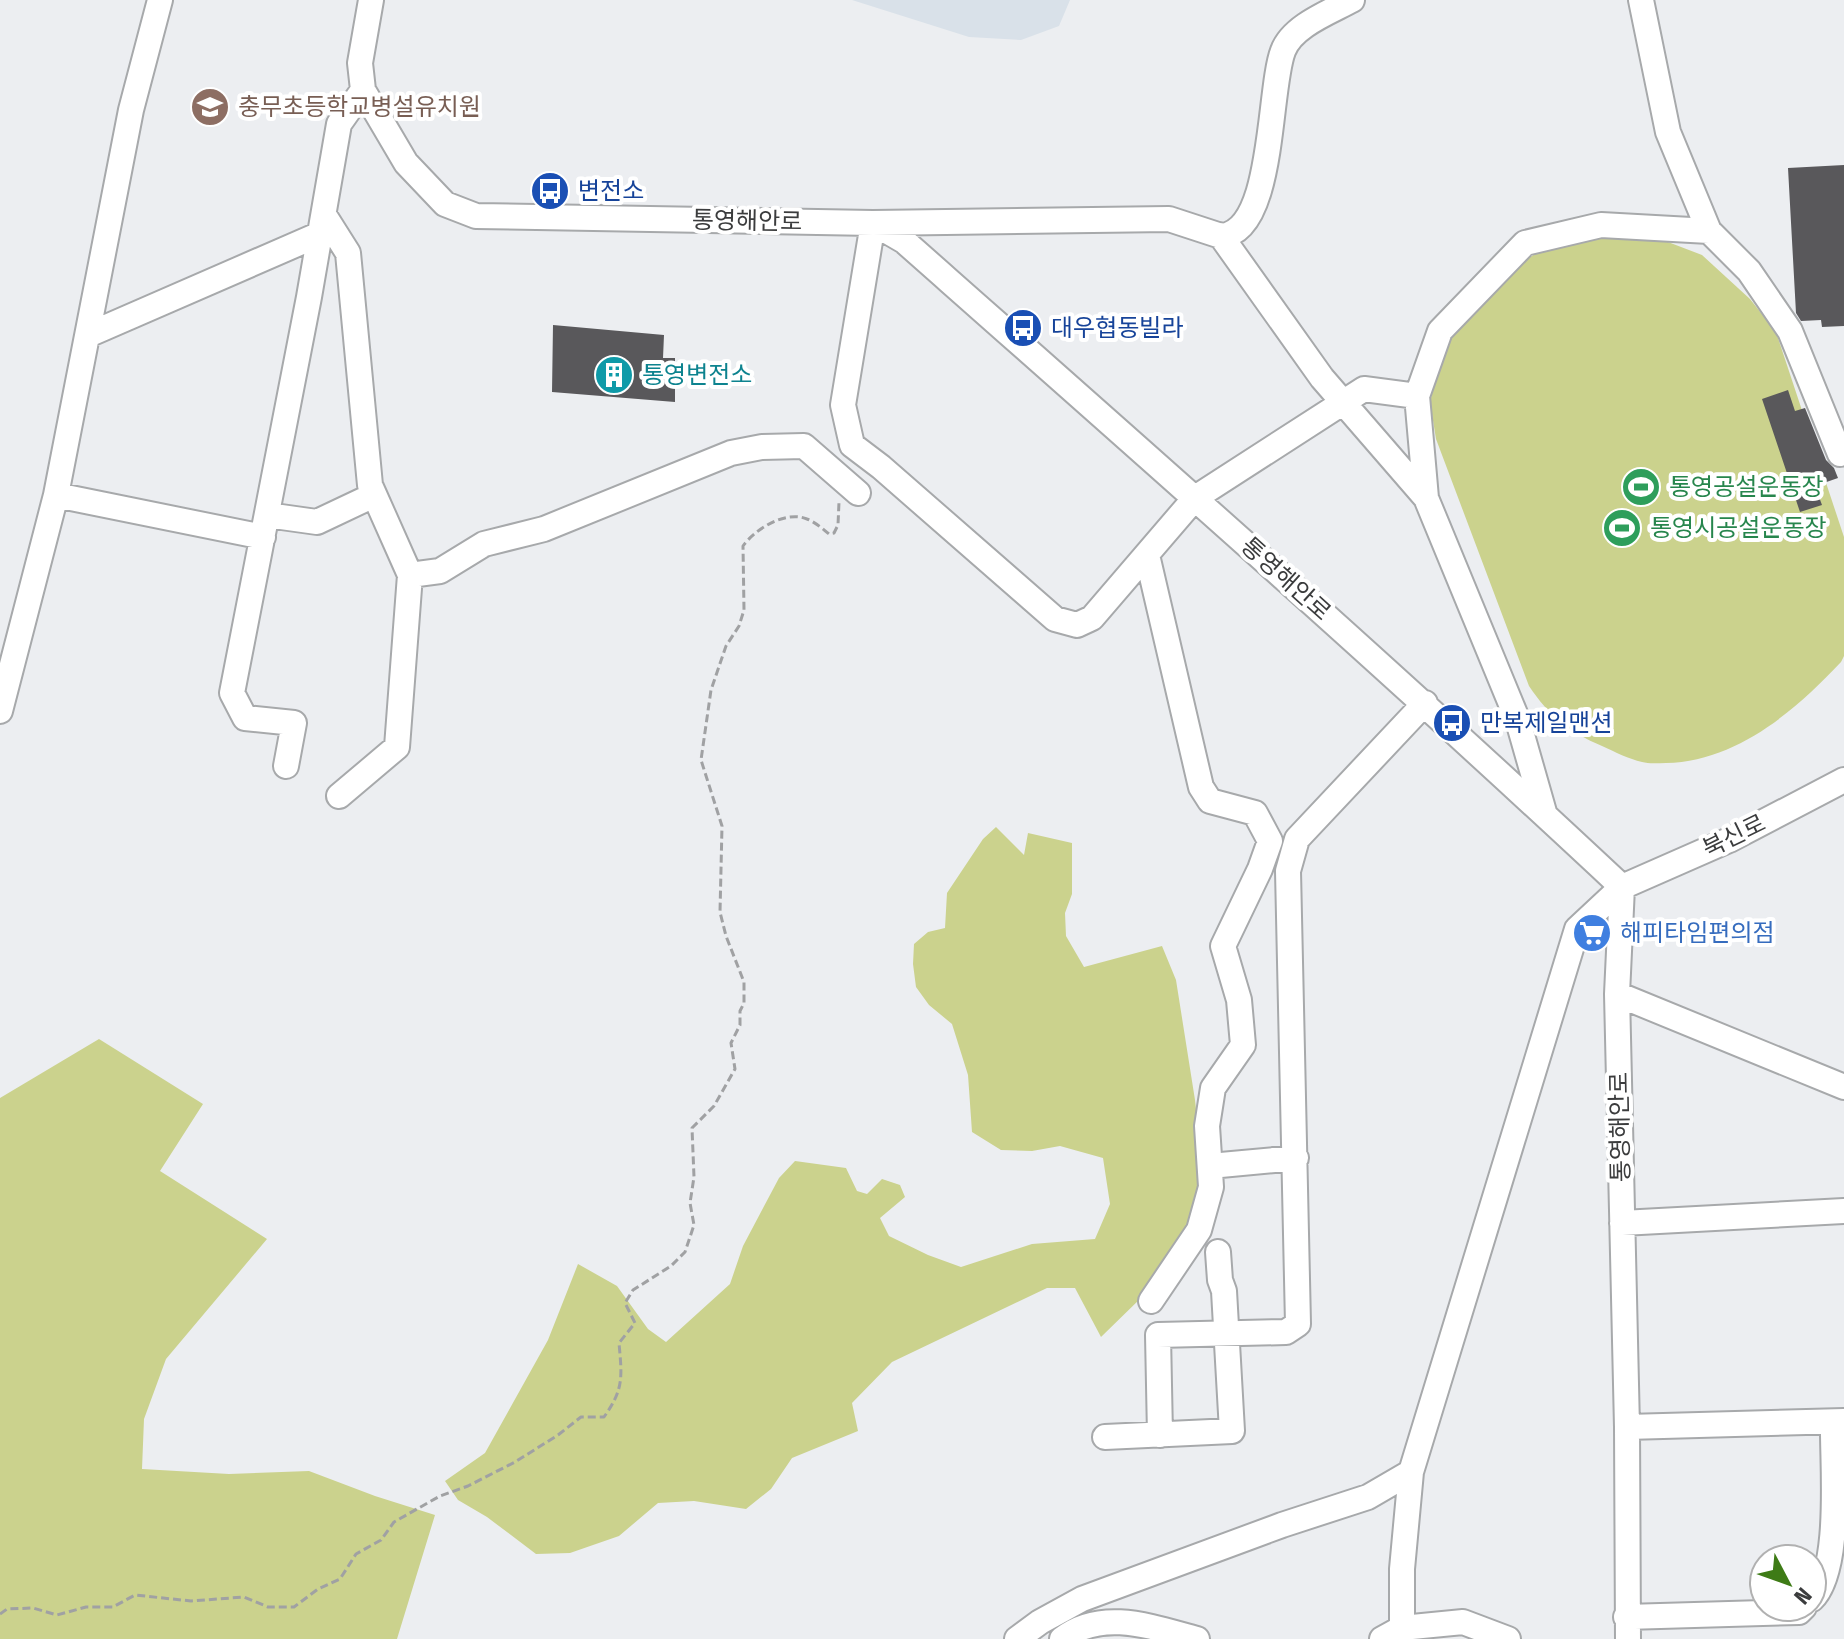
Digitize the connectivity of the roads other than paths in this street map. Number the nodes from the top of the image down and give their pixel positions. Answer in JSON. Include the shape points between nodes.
{"nodes":[{"id":1,"x":160,"y":0,"type":"edge"},
{"id":2,"x":371,"y":0,"type":"edge"},
{"id":3,"x":1352,"y":0,"type":"edge"},
{"id":4,"x":1641,"y":0,"type":"edge"},
{"id":5,"x":363,"y":90,"type":"junction"},
{"id":6,"x":873,"y":223,"type":"junction"},
{"id":7,"x":322,"y":224,"type":"junction"},
{"id":8,"x":1709,"y":231,"type":"junction"},
{"id":9,"x":1221,"y":236,"type":"junction"},
{"id":10,"x":88,"y":335,"type":"junction"},
{"id":11,"x":1417,"y":396,"type":"junction"},
{"id":12,"x":1343,"y":403,"type":"junction"},
{"id":13,"x":1844,"y":453,"type":"edge"},
{"id":14,"x":850,"y":486,"type":"road end"},
{"id":15,"x":56,"y":495,"type":"junction"},
{"id":16,"x":374,"y":495,"type":"junction"},
{"id":17,"x":1195,"y":498,"type":"junction"},
{"id":18,"x":1426,"y":498,"type":"junction"},
{"id":19,"x":265,"y":526,"type":"junction"},
{"id":20,"x":1147,"y":555,"type":"junction"},
{"id":21,"x":410,"y":575,"type":"junction"},
{"id":22,"x":1425,"y":703,"type":"junction"},
{"id":23,"x":0,"y":711,"type":"edge"},
{"id":24,"x":286,"y":766,"type":"dead end"},
{"id":25,"x":1844,"y":780,"type":"edge"},
{"id":26,"x":339,"y":796,"type":"dead end"},
{"id":27,"x":1544,"y":814,"type":"junction"},
{"id":28,"x":1622,"y":887,"type":"junction"},
{"id":29,"x":1617,"y":994,"type":"junction"},
{"id":30,"x":1844,"y":1087,"type":"edge"},
{"id":31,"x":1296,"y":1158,"type":"junction"},
{"id":32,"x":1210,"y":1166,"type":"junction"},
{"id":33,"x":1844,"y":1211,"type":"edge"},
{"id":34,"x":1622,"y":1223,"type":"junction"},
{"id":35,"x":1218,"y":1252,"type":"dead end"},
{"id":36,"x":1151,"y":1301,"type":"dead end"},
{"id":37,"x":1226,"y":1334,"type":"junction"},
{"id":38,"x":1839,"y":1426,"type":"edge"},
{"id":39,"x":1627,"y":1427,"type":"junction"},
{"id":40,"x":1160,"y":1435,"type":"junction"},
{"id":41,"x":1105,"y":1437,"type":"dead end"},
{"id":42,"x":1411,"y":1472,"type":"junction"},
{"id":43,"x":1828,"y":1560,"type":"edge"},
{"id":44,"x":1748,"y":1617,"type":"edge"},
{"id":45,"x":1627,"y":1628,"type":"edge"},
{"id":46,"x":1392,"y":1634,"type":"edge"},
{"id":47,"x":1017,"y":1639,"type":"edge"},
{"id":48,"x":1062,"y":1639,"type":"edge"},
{"id":49,"x":1197,"y":1639,"type":"edge"},
{"id":50,"x":1508,"y":1639,"type":"edge"}],
"edges":[{"from":1,"to":10,"type":"street","via":[[131,110]]},
{"from":2,"to":5,"type":"street","name":"통영해안로","via":[[360,63]]},
{"from":3,"to":9,"type":"street","via":[[1298,31],[1283,50],[1261,185],[1246,221]]},
{"from":4,"to":8,"type":"street","via":[[1668,132]]},
{"from":5,"to":6,"type":"street","name":"통영해안로","via":[[406,163],[445,204],[476,216]]},
{"from":5,"to":7,"type":"street","via":[[339,124]]},
{"from":6,"to":9,"type":"street","via":[[1169,219]]},
{"from":6,"to":17,"type":"street","name":"통영해안로","via":[[904,241]]},
{"from":6,"to":20,"type":"street","via":[[843,405],[852,445],[1055,619],[1077,625],[1092,618]]},
{"from":7,"to":10,"type":"street"},
{"from":7,"to":16,"type":"street","via":[[348,253]]},
{"from":7,"to":19,"type":"street"},
{"from":8,"to":11,"type":"street","via":[[1601,225],[1525,243],[1440,331]]},
{"from":8,"to":13,"type":"street","via":[[1749,271],[1790,331],[1840,454]]},
{"from":9,"to":12,"type":"street"},
{"from":10,"to":15,"type":"street"},
{"from":11,"to":12,"type":"street","via":[[1364,389]]},
{"from":11,"to":18,"type":"street"},
{"from":12,"to":17,"type":"street"},
{"from":12,"to":18,"type":"street"},
{"from":14,"to":21,"type":"street","via":[[804,446],[731,453],[544,529],[484,544],[440,571]]},
{"from":15,"to":19,"type":"street"},
{"from":15,"to":23,"type":"street"},
{"from":16,"to":19,"type":"street","via":[[317,522]]},
{"from":16,"to":21,"type":"street"},
{"from":17,"to":20,"type":"street"},
{"from":17,"to":22,"type":"street","name":"통영해안로"},
{"from":18,"to":27,"type":"street","via":[[1518,721]]},
{"from":19,"to":24,"type":"street","via":[[232,693],[245,718],[294,723]]},
{"from":20,"to":32,"type":"street","via":[[1201,787],[1210,801],[1255,813],[1270,841],[1223,946],[1239,1000],[1243,1045],[1213,1088],[1207,1126]]},
{"from":21,"to":26,"type":"street","via":[[397,747]]},
{"from":22,"to":27,"type":"street","name":"통영해안로"},
{"from":22,"to":31,"type":"street","via":[[1297,839],[1288,871]]},
{"from":25,"to":28,"type":"street","name":"북신로","via":[[1729,840]]},
{"from":27,"to":28,"type":"street","name":"통영해안로"},
{"from":28,"to":29,"type":"street","name":"통영해안로"},
{"from":28,"to":42,"type":"street","name":"북신로","via":[[1577,929]]},
{"from":29,"to":30,"type":"street"},
{"from":29,"to":34,"type":"street","name":"통영해안로"},
{"from":31,"to":32,"type":"street"},
{"from":31,"to":37,"type":"street","via":[[1298,1324],[1286,1332]]},
{"from":32,"to":36,"type":"street","via":[[1211,1187],[1199,1230]]},
{"from":33,"to":34,"type":"street"},
{"from":34,"to":39,"type":"street","name":"통영해안로"},
{"from":35,"to":37,"type":"street"},
{"from":37,"to":40,"type":"street","via":[[1158,1335]]},
{"from":37,"to":40,"type":"street","via":[[1232,1431]]},
{"from":38,"to":39,"type":"street"},
{"from":38,"to":43,"type":"street"},
{"from":39,"to":45,"type":"street","name":"통영해안로"},
{"from":40,"to":41,"type":"street"},
{"from":42,"to":46,"type":"street","name":"북신로"},
{"from":42,"to":47,"type":"street","via":[[1368,1497],[1082,1599]]},
{"from":44,"to":45,"type":"street"},
{"from":46,"to":50,"type":"street","via":[[1463,1622]]},
{"from":48,"to":49,"type":"street","via":[[1076,1628],[1103,1621],[1138,1623]]}]}
